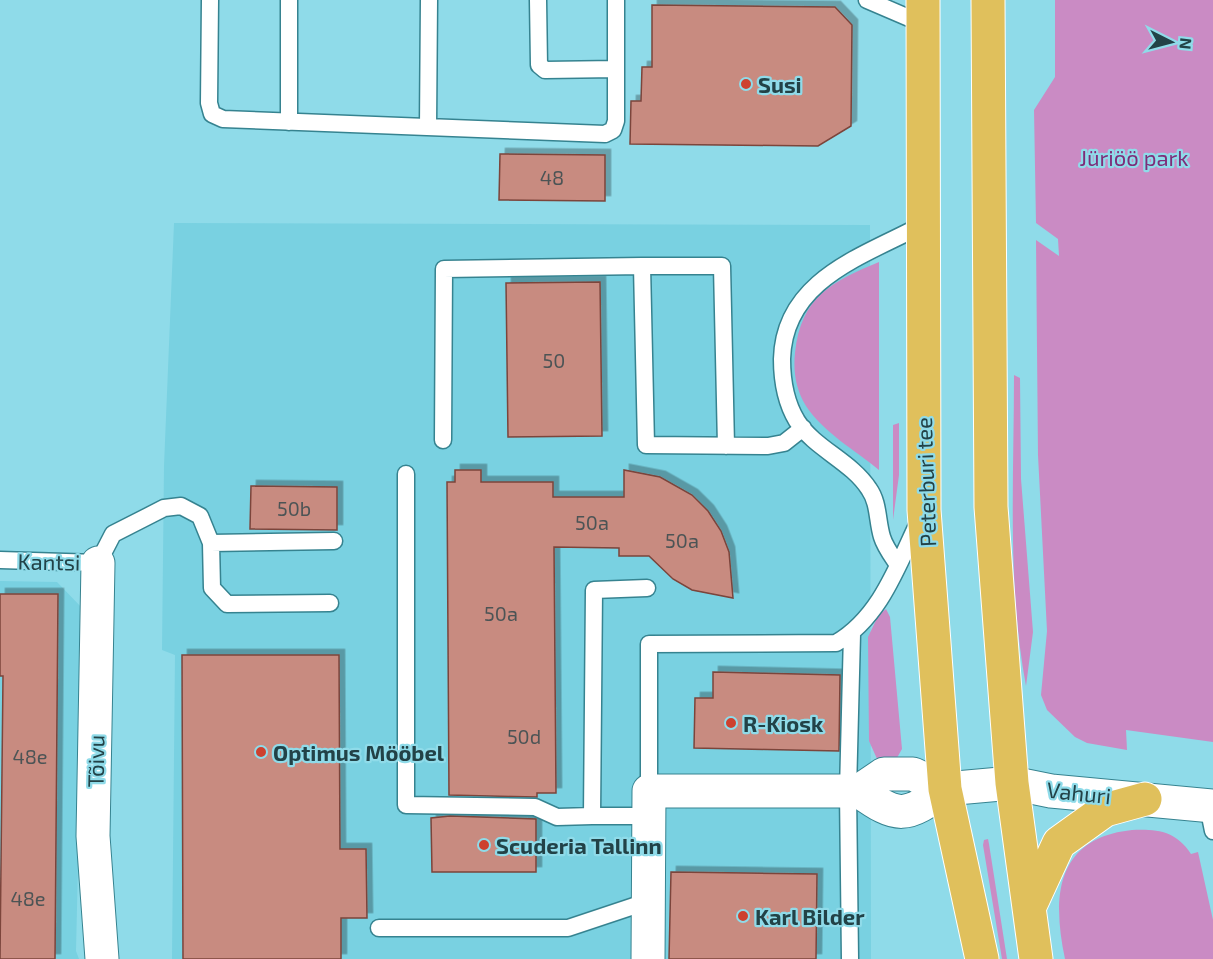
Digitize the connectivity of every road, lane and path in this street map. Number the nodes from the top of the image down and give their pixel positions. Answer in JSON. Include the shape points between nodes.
{"nodes":[{"id":1,"x":210,"y":0,"type":"edge"},
{"id":2,"x":288,"y":0,"type":"edge"},
{"id":3,"x":429,"y":0,"type":"edge"},
{"id":4,"x":538,"y":0,"type":"edge"},
{"id":5,"x":616,"y":0,"type":"edge"},
{"id":6,"x":867,"y":0,"type":"edge"},
{"id":7,"x":988,"y":0,"type":"edge"},
{"id":8,"x":923,"y":12,"type":"edge"},
{"id":9,"x":616,"y":69,"type":"junction"},
{"id":10,"x":289,"y":122,"type":"junction"},
{"id":11,"x":428,"y":127,"type":"junction"},
{"id":12,"x":924,"y":224,"type":"junction"},
{"id":13,"x":642,"y":266,"type":"junction"},
{"id":14,"x":803,"y":428,"type":"junction"},
{"id":15,"x":443,"y":440,"type":"dead end"},
{"id":16,"x":726,"y":446,"type":"junction"},
{"id":17,"x":406,"y":474,"type":"dead end"},
{"id":18,"x":924,"y":510,"type":"junction"},
{"id":19,"x":334,"y":541,"type":"dead end"},
{"id":20,"x":211,"y":543,"type":"junction"},
{"id":21,"x":0,"y":560,"type":"edge"},
{"id":22,"x":98,"y":563,"type":"junction"},
{"id":23,"x":898,"y":565,"type":"junction"},
{"id":24,"x":647,"y":588,"type":"dead end"},
{"id":25,"x":330,"y":603,"type":"dead end"},
{"id":26,"x":852,"y":634,"type":"junction"},
{"id":27,"x":1012,"y":783,"type":"junction"},
{"id":28,"x":945,"y":789,"type":"junction"},
{"id":29,"x":854,"y":791,"type":"junction"},
{"id":30,"x":1145,"y":799,"type":"junction"},
{"id":31,"x":649,"y":804,"type":"junction"},
{"id":32,"x":1211,"y":814,"type":"edge"},
{"id":33,"x":592,"y":816,"type":"junction"},
{"id":34,"x":649,"y":901,"type":"junction"},
{"id":35,"x":1029,"y":908,"type":"junction"},
{"id":36,"x":379,"y":928,"type":"dead end"},
{"id":37,"x":102,"y":959,"type":"edge"},
{"id":38,"x":648,"y":959,"type":"edge"},
{"id":39,"x":850,"y":959,"type":"edge"},
{"id":40,"x":982,"y":959,"type":"edge"},
{"id":41,"x":1036,"y":959,"type":"edge"}],
"edges":[{"from":1,"to":10,"type":"lane","via":[[208,103],[212,114],[223,119]]},
{"from":2,"to":10,"type":"lane"},
{"from":3,"to":11,"type":"lane"},
{"from":4,"to":9,"type":"lane","via":[[539,65],[545,70]]},
{"from":5,"to":9,"type":"lane"},
{"from":6,"to":8,"type":"lane"},
{"from":7,"to":27,"type":"highway","via":[[991,507]]},
{"from":8,"to":12,"type":"highway","name":"Peterburi tee"},
{"from":9,"to":11,"type":"lane","via":[[616,121],[613,130],[605,134]]},
{"from":10,"to":11,"type":"lane"},
{"from":12,"to":14,"type":"lane","via":[[825,276],[794,310],[784,340],[782,373],[786,394]]},
{"from":12,"to":18,"type":"highway","name":"Peterburi tee"},
{"from":13,"to":15,"type":"lane","via":[[444,269]]},
{"from":13,"to":16,"type":"lane","via":[[646,445]]},
{"from":13,"to":16,"type":"lane","via":[[722,266]]},
{"from":14,"to":16,"type":"lane","via":[[784,443]]},
{"from":14,"to":23,"type":"lane","via":[[850,467],[870,490],[882,537]]},
{"from":17,"to":33,"type":"lane","via":[[406,805],[535,807],[557,817]]},
{"from":18,"to":23,"type":"lane"},
{"from":18,"to":28,"type":"highway","name":"Peterburi tee"},
{"from":19,"to":20,"type":"lane"},
{"from":20,"to":22,"type":"lane","via":[[200,516],[181,506],[164,508],[113,534]]},
{"from":20,"to":25,"type":"lane","via":[[212,588],[227,604]]},
{"from":21,"to":22,"type":"lane","name":"Kantsi"},
{"from":22,"to":37,"type":"street","name":"Tõivu","via":[[93,836]]},
{"from":23,"to":26,"type":"lane","via":[[880,601]]},
{"from":24,"to":33,"type":"lane","via":[[594,590]]},
{"from":26,"to":29,"type":"lane"},
{"from":26,"to":31,"type":"lane","via":[[836,643],[649,644]]},
{"from":27,"to":28,"type":"street","name":"Vahuri"},
{"from":27,"to":30,"type":"street","name":"Vahuri","via":[[1051,791]]},
{"from":27,"to":35,"type":"highway"},
{"from":28,"to":29,"type":"street","via":[[913,774],[884,774]]},
{"from":28,"to":40,"type":"highway","name":"Peterburi tee"},
{"from":29,"to":31,"type":"street"},
{"from":29,"to":39,"type":"lane"},
{"from":30,"to":32,"type":"street","name":"Vahuri"},
{"from":30,"to":35,"type":"highway","via":[[1105,810],[1059,843]]},
{"from":31,"to":33,"type":"lane"},
{"from":31,"to":34,"type":"street"},
{"from":34,"to":36,"type":"lane","via":[[568,928]]},
{"from":34,"to":38,"type":"street"},
{"from":35,"to":41,"type":"highway"}]}
